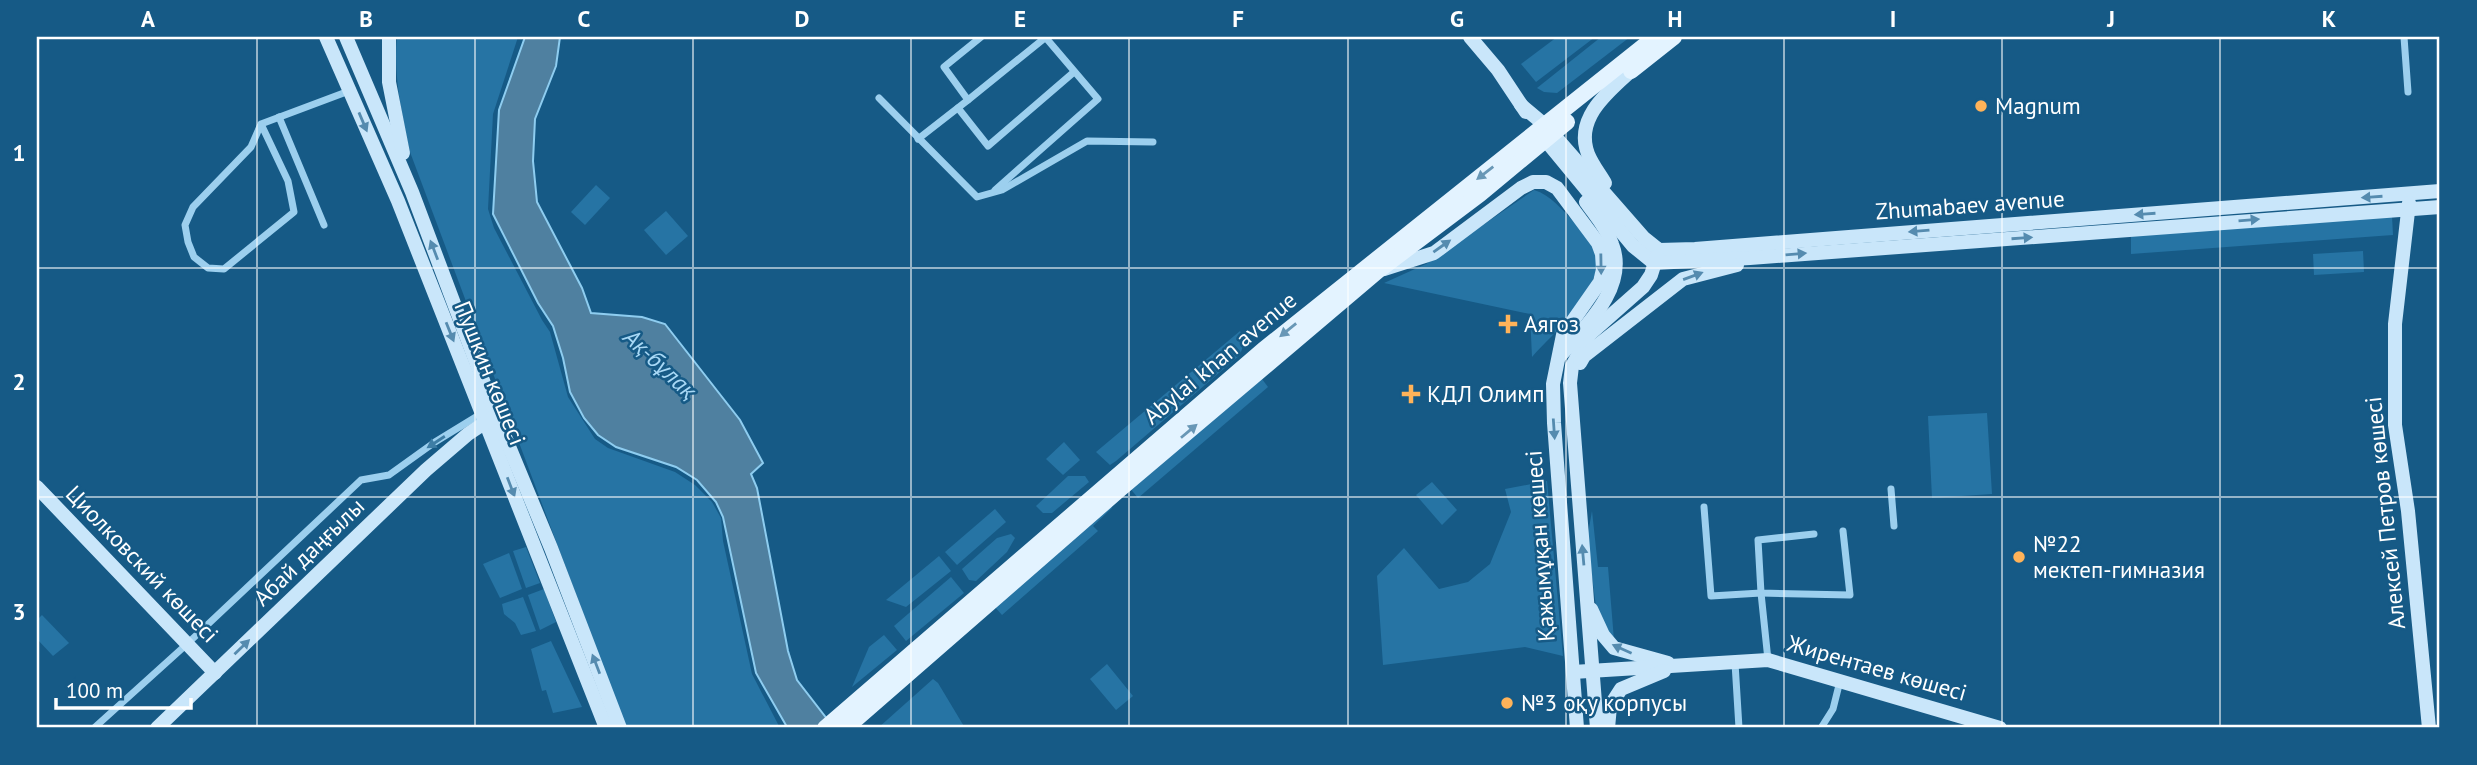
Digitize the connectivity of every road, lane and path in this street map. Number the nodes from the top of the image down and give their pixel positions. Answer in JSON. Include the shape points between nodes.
{"nodes":[{"id":1,"x":326,"y":37,"type":"edge"},
{"id":2,"x":346,"y":37,"type":"edge"},
{"id":3,"x":389,"y":37,"type":"edge"},
{"id":4,"x":981,"y":37,"type":"edge"},
{"id":5,"x":1046,"y":37,"type":"edge"},
{"id":6,"x":1470,"y":37,"type":"edge"},
{"id":7,"x":1655,"y":37,"type":"edge"},
{"id":8,"x":1674,"y":37,"type":"edge"},
{"id":9,"x":2404,"y":37,"type":"edge"},
{"id":10,"x":1632,"y":70,"type":"junction"},
{"id":11,"x":1074,"y":72,"type":"junction"},
{"id":12,"x":349,"y":91,"type":"junction"},
{"id":13,"x":2408,"y":92,"type":"dead end"},
{"id":14,"x":879,"y":98,"type":"dead end"},
{"id":15,"x":968,"y":100,"type":"junction"},
{"id":16,"x":958,"y":108,"type":"junction"},
{"id":17,"x":279,"y":117,"type":"junction"},
{"id":18,"x":261,"y":124,"type":"junction"},
{"id":19,"x":1546,"y":133,"type":"junction"},
{"id":20,"x":918,"y":139,"type":"junction"},
{"id":21,"x":1153,"y":142,"type":"dead end"},
{"id":22,"x":1572,"y":171,"type":"junction"},
{"id":23,"x":2440,"y":191,"type":"edge"},
{"id":24,"x":412,"y":192,"type":"junction"},
{"id":25,"x":992,"y":192,"type":"junction"},
{"id":26,"x":2409,"y":202,"type":"junction"},
{"id":27,"x":1616,"y":206,"type":"junction"},
{"id":28,"x":2440,"y":207,"type":"edge"},
{"id":29,"x":324,"y":225,"type":"dead end"},
{"id":30,"x":1657,"y":256,"type":"junction"},
{"id":31,"x":1750,"y":258,"type":"junction"},
{"id":32,"x":1379,"y":270,"type":"junction"},
{"id":33,"x":1589,"y":335,"type":"junction"},
{"id":34,"x":1556,"y":361,"type":"junction"},
{"id":35,"x":1570,"y":383,"type":"junction"},
{"id":36,"x":490,"y":414,"type":"junction"},
{"id":37,"x":37,"y":487,"type":"edge"},
{"id":38,"x":1891,"y":489,"type":"dead end"},
{"id":39,"x":1704,"y":507,"type":"dead end"},
{"id":40,"x":1894,"y":526,"type":"dead end"},
{"id":41,"x":1843,"y":531,"type":"dead end"},
{"id":42,"x":1814,"y":534,"type":"dead end"},
{"id":43,"x":1761,"y":593,"type":"junction"},
{"id":44,"x":1587,"y":598,"type":"junction"},
{"id":45,"x":187,"y":645,"type":"junction"},
{"id":46,"x":1768,"y":660,"type":"junction"},
{"id":47,"x":1735,"y":663,"type":"junction"},
{"id":48,"x":1679,"y":666,"type":"junction"},
{"id":49,"x":1573,"y":672,"type":"junction"},
{"id":50,"x":1592,"y":672,"type":"junction"},
{"id":51,"x":215,"y":673,"type":"junction"},
{"id":52,"x":1840,"y":681,"type":"junction"},
{"id":53,"x":856,"y":711,"type":"junction"},
{"id":54,"x":94,"y":728,"type":"edge"},
{"id":55,"x":157,"y":728,"type":"edge"},
{"id":56,"x":606,"y":728,"type":"edge"},
{"id":57,"x":620,"y":728,"type":"edge"},
{"id":58,"x":825,"y":728,"type":"edge"},
{"id":59,"x":846,"y":728,"type":"edge"},
{"id":60,"x":1577,"y":728,"type":"edge"},
{"id":61,"x":1597,"y":728,"type":"edge"},
{"id":62,"x":1608,"y":728,"type":"edge"},
{"id":63,"x":1739,"y":728,"type":"edge"},
{"id":64,"x":1821,"y":728,"type":"edge"},
{"id":65,"x":2000,"y":728,"type":"edge"},
{"id":66,"x":2428,"y":728,"type":"edge"}],
"edges":[{"from":1,"to":12,"type":"main road","name":"Пушкин көшесі"},
{"from":2,"to":24,"type":"main road","name":"Пушкин көшесі"},
{"from":3,"to":24,"type":"main road","via":[[389,82]]},
{"from":4,"to":15,"type":"street","via":[[944,67]]},
{"from":5,"to":11,"type":"street"},
{"from":5,"to":15,"type":"street"},
{"from":6,"to":19,"type":"main road"},
{"from":7,"to":19,"type":"main road","name":"Abylai khan avenue"},
{"from":8,"to":10,"type":"main road","name":"Abylai khan avenue"},
{"from":9,"to":13,"type":"street"},
{"from":10,"to":19,"type":"main road","name":"Abylai khan avenue"},
{"from":10,"to":27,"type":"main road","via":[[1595,108],[1586,130],[1589,155]]},
{"from":11,"to":16,"type":"street","via":[[988,146]]},
{"from":11,"to":25,"type":"street","via":[[1098,99]]},
{"from":12,"to":17,"type":"street"},
{"from":12,"to":36,"type":"main road","name":"Пушкин көшесі","one_way":true},
{"from":14,"to":20,"type":"street"},
{"from":15,"to":16,"type":"street"},
{"from":16,"to":20,"type":"street"},
{"from":17,"to":18,"type":"street"},
{"from":17,"to":29,"type":"street"},
{"from":18,"to":18,"type":"street","via":[[251,147],[193,207],[185,225],[194,257],[208,268],[224,269],[294,212],[288,181]]},
{"from":19,"to":22,"type":"main road"},
{"from":19,"to":27,"type":"main road"},
{"from":19,"to":32,"type":"main road","name":"Abylai khan avenue"},
{"from":19,"to":53,"type":"main road","name":"Abylai khan avenue","one_way":true,"via":[[1373,260],[1263,350]]},
{"from":20,"to":25,"type":"street","via":[[977,197]]},
{"from":21,"to":25,"type":"street","via":[[1087,141]]},
{"from":22,"to":30,"type":"main road","via":[[1633,246]]},
{"from":22,"to":34,"type":"main road","via":[[1575,186],[1612,244],[1616,267],[1609,295]]},
{"from":23,"to":26,"type":"main road","name":"Zhumabaev avenue"},
{"from":36,"to":24,"type":"main road","name":"Пушкин көшесі","one_way":true},
{"from":26,"to":28,"type":"main road","name":"Zhumabaev avenue"},
{"from":26,"to":30,"type":"main road","name":"Zhumabaev avenue","one_way":true,"via":[[1695,249]]},
{"from":31,"to":26,"type":"main road","name":"Zhumabaev avenue","one_way":true},
{"from":26,"to":66,"type":"main road","name":"Алексей Петров көшесі","via":[[2395,324],[2395,425],[2408,510]]},
{"from":27,"to":30,"type":"main road"},
{"from":30,"to":31,"type":"main road","name":"Zhumabaev avenue"},
{"from":30,"to":33,"type":"main road","via":[[1643,287]]},
{"from":35,"to":31,"type":"main road","one_way":true,"via":[[1584,356],[1683,279]]},
{"from":32,"to":34,"type":"main road","name":"Қажымұқан көшесі","one_way":true,"via":[[1434,253],[1521,188],[1546,182],[1557,188],[1598,243],[1603,269],[1601,282],[1563,335]]},
{"from":53,"to":32,"type":"main road","name":"Abylai khan avenue","one_way":true},
{"from":33,"to":34,"type":"main road"},
{"from":33,"to":35,"type":"main road","via":[[1572,366]]},
{"from":34,"to":49,"type":"main road","name":"Қажымұқан көшесі","one_way":true,"via":[[1554,424]]},
{"from":44,"to":35,"type":"main road","name":"Қажымұқан көшесі","one_way":true},
{"from":36,"to":45,"type":"street","one_way":true,"via":[[435,442],[389,475],[361,480]]},
{"from":51,"to":36,"type":"main road","name":"Абай даңғылы","one_way":true},
{"from":36,"to":56,"type":"main road","name":"Пушкин көшесі","one_way":true},
{"from":57,"to":36,"type":"main road","name":"Пушкин көшесі","one_way":true},
{"from":37,"to":45,"type":"main road","name":"Циолковский көшесі"},
{"from":38,"to":40,"type":"street"},
{"from":39,"to":43,"type":"street","via":[[1711,596]]},
{"from":41,"to":43,"type":"street","via":[[1850,596]]},
{"from":42,"to":43,"type":"street","via":[[1758,540]]},
{"from":43,"to":46,"type":"street"},
{"from":48,"to":44,"type":"main road","one_way":true,"via":[[1614,648],[1603,635]]},
{"from":44,"to":50,"type":"main road","name":"Қажымұқан көшесі"},
{"from":45,"to":51,"type":"main road","name":"Циолковский көшесі"},
{"from":45,"to":54,"type":"street"},
{"from":46,"to":47,"type":"main road","name":"Жирентаев көшесі"},
{"from":46,"to":52,"type":"main road","name":"Жирентаев көшесі"},
{"from":47,"to":48,"type":"main road","name":"Жирентаев көшесі"},
{"from":47,"to":63,"type":"street"},
{"from":48,"to":50,"type":"main road","name":"Жирентаев көшесі"},
{"from":48,"to":62,"type":"main road","via":[[1621,690],[1610,706]]},
{"from":49,"to":50,"type":"main road","name":"Жирентаев көшесі"},
{"from":49,"to":60,"type":"main road","name":"Қажымұқан көшесі"},
{"from":50,"to":61,"type":"main road","name":"Қажымұқан көшесі"},
{"from":51,"to":55,"type":"main road","name":"Абай даңғылы"},
{"from":52,"to":64,"type":"street","via":[[1833,709]]},
{"from":52,"to":65,"type":"main road","name":"Жирентаев көшесі"},
{"from":53,"to":58,"type":"main road","name":"Abylai khan avenue"},
{"from":53,"to":59,"type":"main road"}]}
